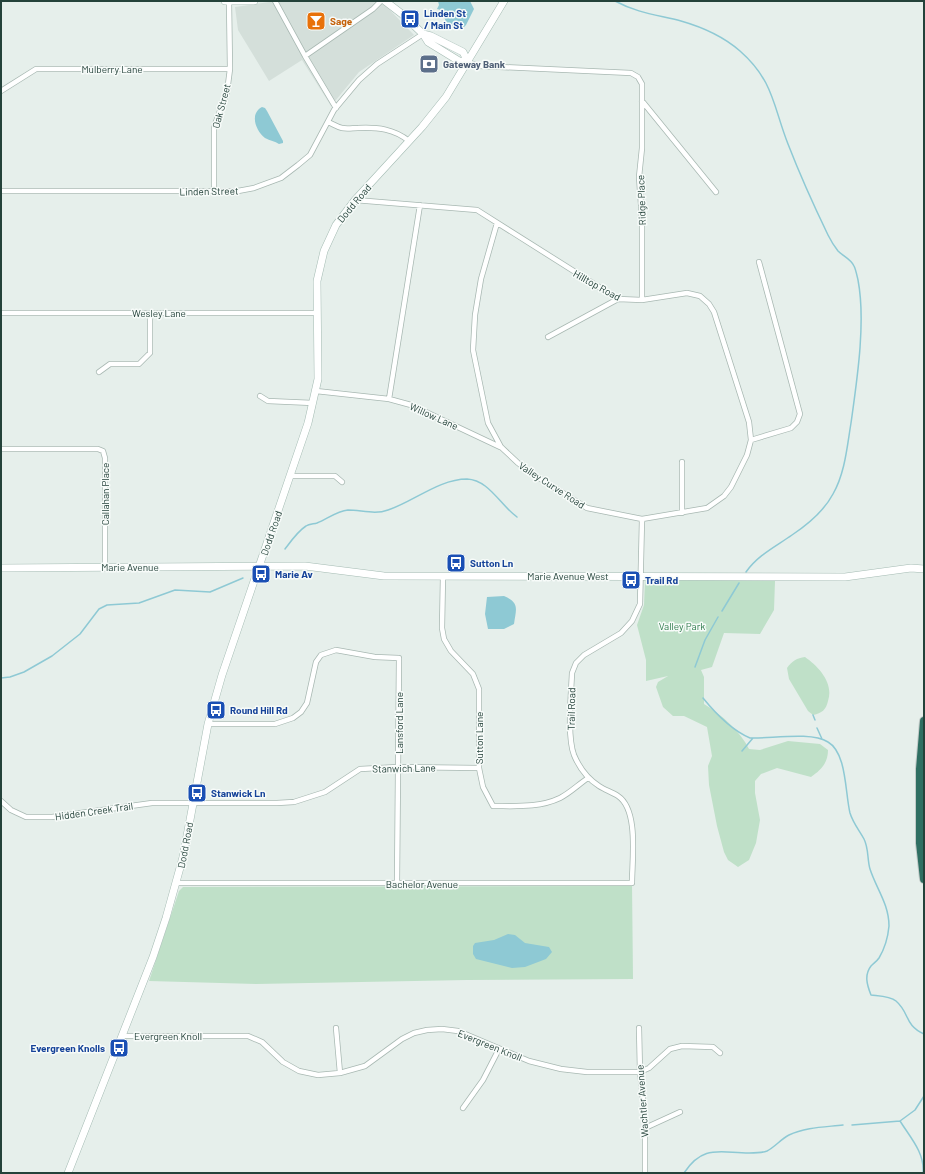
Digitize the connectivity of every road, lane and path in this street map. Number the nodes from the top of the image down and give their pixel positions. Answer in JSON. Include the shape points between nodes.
{"nodes":[{"id":1,"x":225,"y":1,"type":"edge"},
{"id":2,"x":229,"y":1,"type":"edge"},
{"id":3,"x":254,"y":1,"type":"edge"},
{"id":4,"x":275,"y":1,"type":"edge"},
{"id":5,"x":381,"y":1,"type":"edge"},
{"id":6,"x":385,"y":1,"type":"edge"},
{"id":7,"x":504,"y":1,"type":"edge"},
{"id":8,"x":423,"y":34,"type":"junction"},
{"id":9,"x":305,"y":56,"type":"junction"},
{"id":10,"x":468,"y":62,"type":"junction"},
{"id":11,"x":230,"y":68,"type":"junction"},
{"id":12,"x":1,"y":91,"type":"edge"},
{"id":13,"x":642,"y":101,"type":"junction"},
{"id":14,"x":336,"y":108,"type":"junction"},
{"id":15,"x":328,"y":122,"type":"junction"},
{"id":16,"x":409,"y":141,"type":"junction"},
{"id":17,"x":1,"y":191,"type":"edge"},
{"id":18,"x":214,"y":191,"type":"junction"},
{"id":19,"x":716,"y":192,"type":"dead end"},
{"id":20,"x":355,"y":200,"type":"junction"},
{"id":21,"x":420,"y":205,"type":"junction"},
{"id":22,"x":497,"y":224,"type":"junction"},
{"id":23,"x":759,"y":262,"type":"dead end"},
{"id":24,"x":618,"y":299,"type":"junction"},
{"id":25,"x":642,"y":300,"type":"junction"},
{"id":26,"x":1,"y":313,"type":"edge"},
{"id":27,"x":317,"y":313,"type":"junction"},
{"id":28,"x":150,"y":314,"type":"junction"},
{"id":29,"x":548,"y":337,"type":"dead end"},
{"id":30,"x":99,"y":372,"type":"dead end"},
{"id":31,"x":316,"y":391,"type":"junction"},
{"id":32,"x":260,"y":396,"type":"dead end"},
{"id":33,"x":390,"y":399,"type":"junction"},
{"id":34,"x":313,"y":403,"type":"junction"},
{"id":35,"x":751,"y":440,"type":"junction"},
{"id":36,"x":501,"y":447,"type":"junction"},
{"id":37,"x":1,"y":449,"type":"edge"},
{"id":38,"x":682,"y":462,"type":"dead end"},
{"id":39,"x":290,"y":476,"type":"junction"},
{"id":40,"x":342,"y":482,"type":"dead end"},
{"id":41,"x":682,"y":513,"type":"junction"},
{"id":42,"x":642,"y":519,"type":"junction"},
{"id":43,"x":259,"y":566,"type":"junction"},
{"id":44,"x":105,"y":567,"type":"junction"},
{"id":45,"x":1,"y":568,"type":"edge"},
{"id":46,"x":924,"y":569,"type":"edge"},
{"id":47,"x":443,"y":576,"type":"junction"},
{"id":48,"x":642,"y":576,"type":"junction"},
{"id":49,"x":924,"y":721,"type":"edge"},
{"id":50,"x":208,"y":724,"type":"junction"},
{"id":51,"x":398,"y":767,"type":"junction"},
{"id":52,"x":479,"y":768,"type":"junction"},
{"id":53,"x":588,"y":778,"type":"junction"},
{"id":54,"x":1,"y":801,"type":"edge"},
{"id":55,"x":193,"y":804,"type":"junction"},
{"id":56,"x":632,"y":847,"type":"joint"},
{"id":57,"x":924,"y":879,"type":"edge"},
{"id":58,"x":177,"y":883,"type":"junction"},
{"id":59,"x":397,"y":884,"type":"junction"},
{"id":60,"x":336,"y":1028,"type":"dead end"},
{"id":61,"x":639,"y":1028,"type":"dead end"},
{"id":62,"x":122,"y":1036,"type":"junction"},
{"id":63,"x":498,"y":1049,"type":"junction"},
{"id":64,"x":720,"y":1053,"type":"dead end"},
{"id":65,"x":640,"y":1072,"type":"junction"},
{"id":66,"x":340,"y":1073,"type":"junction"},
{"id":67,"x":463,"y":1108,"type":"dead end"},
{"id":68,"x":680,"y":1112,"type":"dead end"},
{"id":69,"x":645,"y":1128,"type":"junction"},
{"id":70,"x":68,"y":1173,"type":"edge"},
{"id":71,"x":645,"y":1173,"type":"edge"}],
"edges":[{"from":1,"to":2,"type":"main road"},
{"from":2,"to":3,"type":"main road"},
{"from":2,"to":11,"type":"street","name":"Oak Street"},
{"from":4,"to":9,"type":"street"},
{"from":5,"to":9,"type":"street"},
{"from":6,"to":8,"type":"main road"},
{"from":7,"to":10,"type":"main road","name":"Dodd Road"},
{"from":8,"to":10,"type":"main road","via":[[428,42],[459,61]]},
{"from":8,"to":14,"type":"street","name":"Linden Street","via":[[377,64],[359,80]]},
{"from":9,"to":14,"type":"street"},
{"from":10,"to":13,"type":"street","name":"Ridge Place","via":[[479,66],[632,73],[642,84]]},
{"from":10,"to":16,"type":"main road","name":"Dodd Road","via":[[446,97]]},
{"from":11,"to":12,"type":"street","name":"Mulberry Lane","via":[[36,69]]},
{"from":11,"to":18,"type":"street","name":"Oak Street","via":[[227,92],[214,127]]},
{"from":13,"to":19,"type":"street"},
{"from":13,"to":25,"type":"street","name":"Ridge Place","via":[[639,177]]},
{"from":14,"to":15,"type":"street","name":"Linden Street"},
{"from":15,"to":16,"type":"street","via":[[344,128],[376,127],[389,130]]},
{"from":15,"to":18,"type":"street","name":"Linden Street","via":[[310,155],[281,178],[254,188]]},
{"from":16,"to":20,"type":"main road","name":"Dodd Road"},
{"from":17,"to":18,"type":"street","name":"Linden Street"},
{"from":20,"to":21,"type":"street","name":"Hilltop Road"},
{"from":20,"to":27,"type":"main road","name":"Dodd Road","via":[[336,225],[324,251],[317,281]]},
{"from":21,"to":22,"type":"street","name":"Hilltop Road","via":[[477,210]]},
{"from":21,"to":33,"type":"street"},
{"from":22,"to":24,"type":"street","name":"Hilltop Road"},
{"from":22,"to":36,"type":"street","name":"Valley Curve Road","via":[[481,279],[472,350],[488,422]]},
{"from":23,"to":35,"type":"street","via":[[800,414],[797,422],[790,428]]},
{"from":24,"to":25,"type":"street","name":"Hilltop Road"},
{"from":24,"to":29,"type":"street"},
{"from":25,"to":35,"type":"street","name":"Hilltop Road","via":[[687,293],[700,296],[710,304],[750,422]]},
{"from":26,"to":28,"type":"street","name":"Wesley Lane"},
{"from":27,"to":28,"type":"street","name":"Wesley Lane"},
{"from":27,"to":31,"type":"main road","name":"Dodd Road"},
{"from":28,"to":30,"type":"street","via":[[150,353],[139,364],[110,364]]},
{"from":31,"to":33,"type":"street","name":"Willow Lane"},
{"from":31,"to":34,"type":"main road","name":"Dodd Road"},
{"from":32,"to":34,"type":"street","via":[[268,401]]},
{"from":33,"to":36,"type":"street","name":"Willow Lane","via":[[411,404]]},
{"from":34,"to":39,"type":"main road","name":"Dodd Road"},
{"from":35,"to":41,"type":"street","name":"Valley Curve Road","via":[[747,454],[724,496],[707,508]]},
{"from":36,"to":42,"type":"street","name":"Valley Curve Road","via":[[528,472],[587,508]]},
{"from":37,"to":44,"type":"street","name":"Callahan Place","via":[[103,451]]},
{"from":38,"to":41,"type":"street"},
{"from":39,"to":40,"type":"street","via":[[334,476]]},
{"from":39,"to":43,"type":"main road","name":"Dodd Road"},
{"from":41,"to":42,"type":"street","name":"Valley Curve Road"},
{"from":42,"to":48,"type":"street"},
{"from":43,"to":44,"type":"main road","name":"Marie Avenue"},
{"from":43,"to":47,"type":"main road","name":"Marie Avenue West","via":[[305,566],[384,576]]},
{"from":43,"to":50,"type":"main road","name":"Dodd Road"},
{"from":44,"to":45,"type":"main road","name":"Marie Avenue"},
{"from":46,"to":48,"type":"main road","name":"Marie Avenue West","via":[[911,568],[845,577]]},
{"from":47,"to":48,"type":"main road","name":"Marie Avenue West"},
{"from":47,"to":52,"type":"street","name":"Sutton Lane","via":[[444,639],[473,674],[479,689]]},
{"from":48,"to":53,"type":"street","name":"Trail Road","via":[[640,604],[632,621],[621,632],[584,655],[576,663],[572,673],[570,744]]},
{"from":49,"to":57,"type":"highway","via":[[920,769],[920,836]]},
{"from":50,"to":51,"type":"street","name":"Lansford Lane","via":[[276,724],[293,718],[307,703],[316,662],[321,655],[336,650],[399,658]]},
{"from":50,"to":55,"type":"main road","name":"Dodd Road"},
{"from":51,"to":52,"type":"street","name":"Stanwich Lane"},
{"from":51,"to":55,"type":"street","name":"Stanwich Lane","via":[[360,769],[325,792],[294,802]]},
{"from":51,"to":59,"type":"street","name":"Lansford Lane"},
{"from":52,"to":53,"type":"street","name":"Sutton Lane","via":[[483,787],[494,806],[529,806],[545,803],[561,797]]},
{"from":53,"to":56,"type":"street","name":"Trail Road","via":[[619,796],[630,811]]},
{"from":54,"to":55,"type":"street","name":"Hidden Creek Trail","via":[[26,818],[152,803]]},
{"from":55,"to":58,"type":"main road","name":"Dodd Road"},
{"from":56,"to":59,"type":"street","name":"Bachelor Avenue","via":[[632,883]]},
{"from":58,"to":59,"type":"street","name":"Bachelor Avenue"},
{"from":58,"to":62,"type":"main road","name":"Dodd Road"},
{"from":60,"to":66,"type":"street"},
{"from":61,"to":65,"type":"street","name":"Wachtler Avenue"},
{"from":62,"to":66,"type":"street","name":"Evergreen Knoll","via":[[248,1036],[262,1042],[283,1062],[299,1071],[318,1075]]},
{"from":62,"to":70,"type":"main road","name":"Dodd Road"},
{"from":63,"to":65,"type":"street","name":"Evergreen Knoll","via":[[529,1061],[561,1069],[587,1072]]},
{"from":63,"to":66,"type":"street","name":"Evergreen Knoll","via":[[458,1031],[427,1030],[402,1039],[365,1066]]},
{"from":63,"to":67,"type":"street","via":[[483,1080]]},
{"from":64,"to":65,"type":"street","via":[[713,1047],[682,1046],[670,1049],[649,1068]]},
{"from":65,"to":69,"type":"street","name":"Wachtler Avenue"},
{"from":68,"to":69,"type":"street"},
{"from":69,"to":71,"type":"street","name":"Wachtler Avenue"}]}
